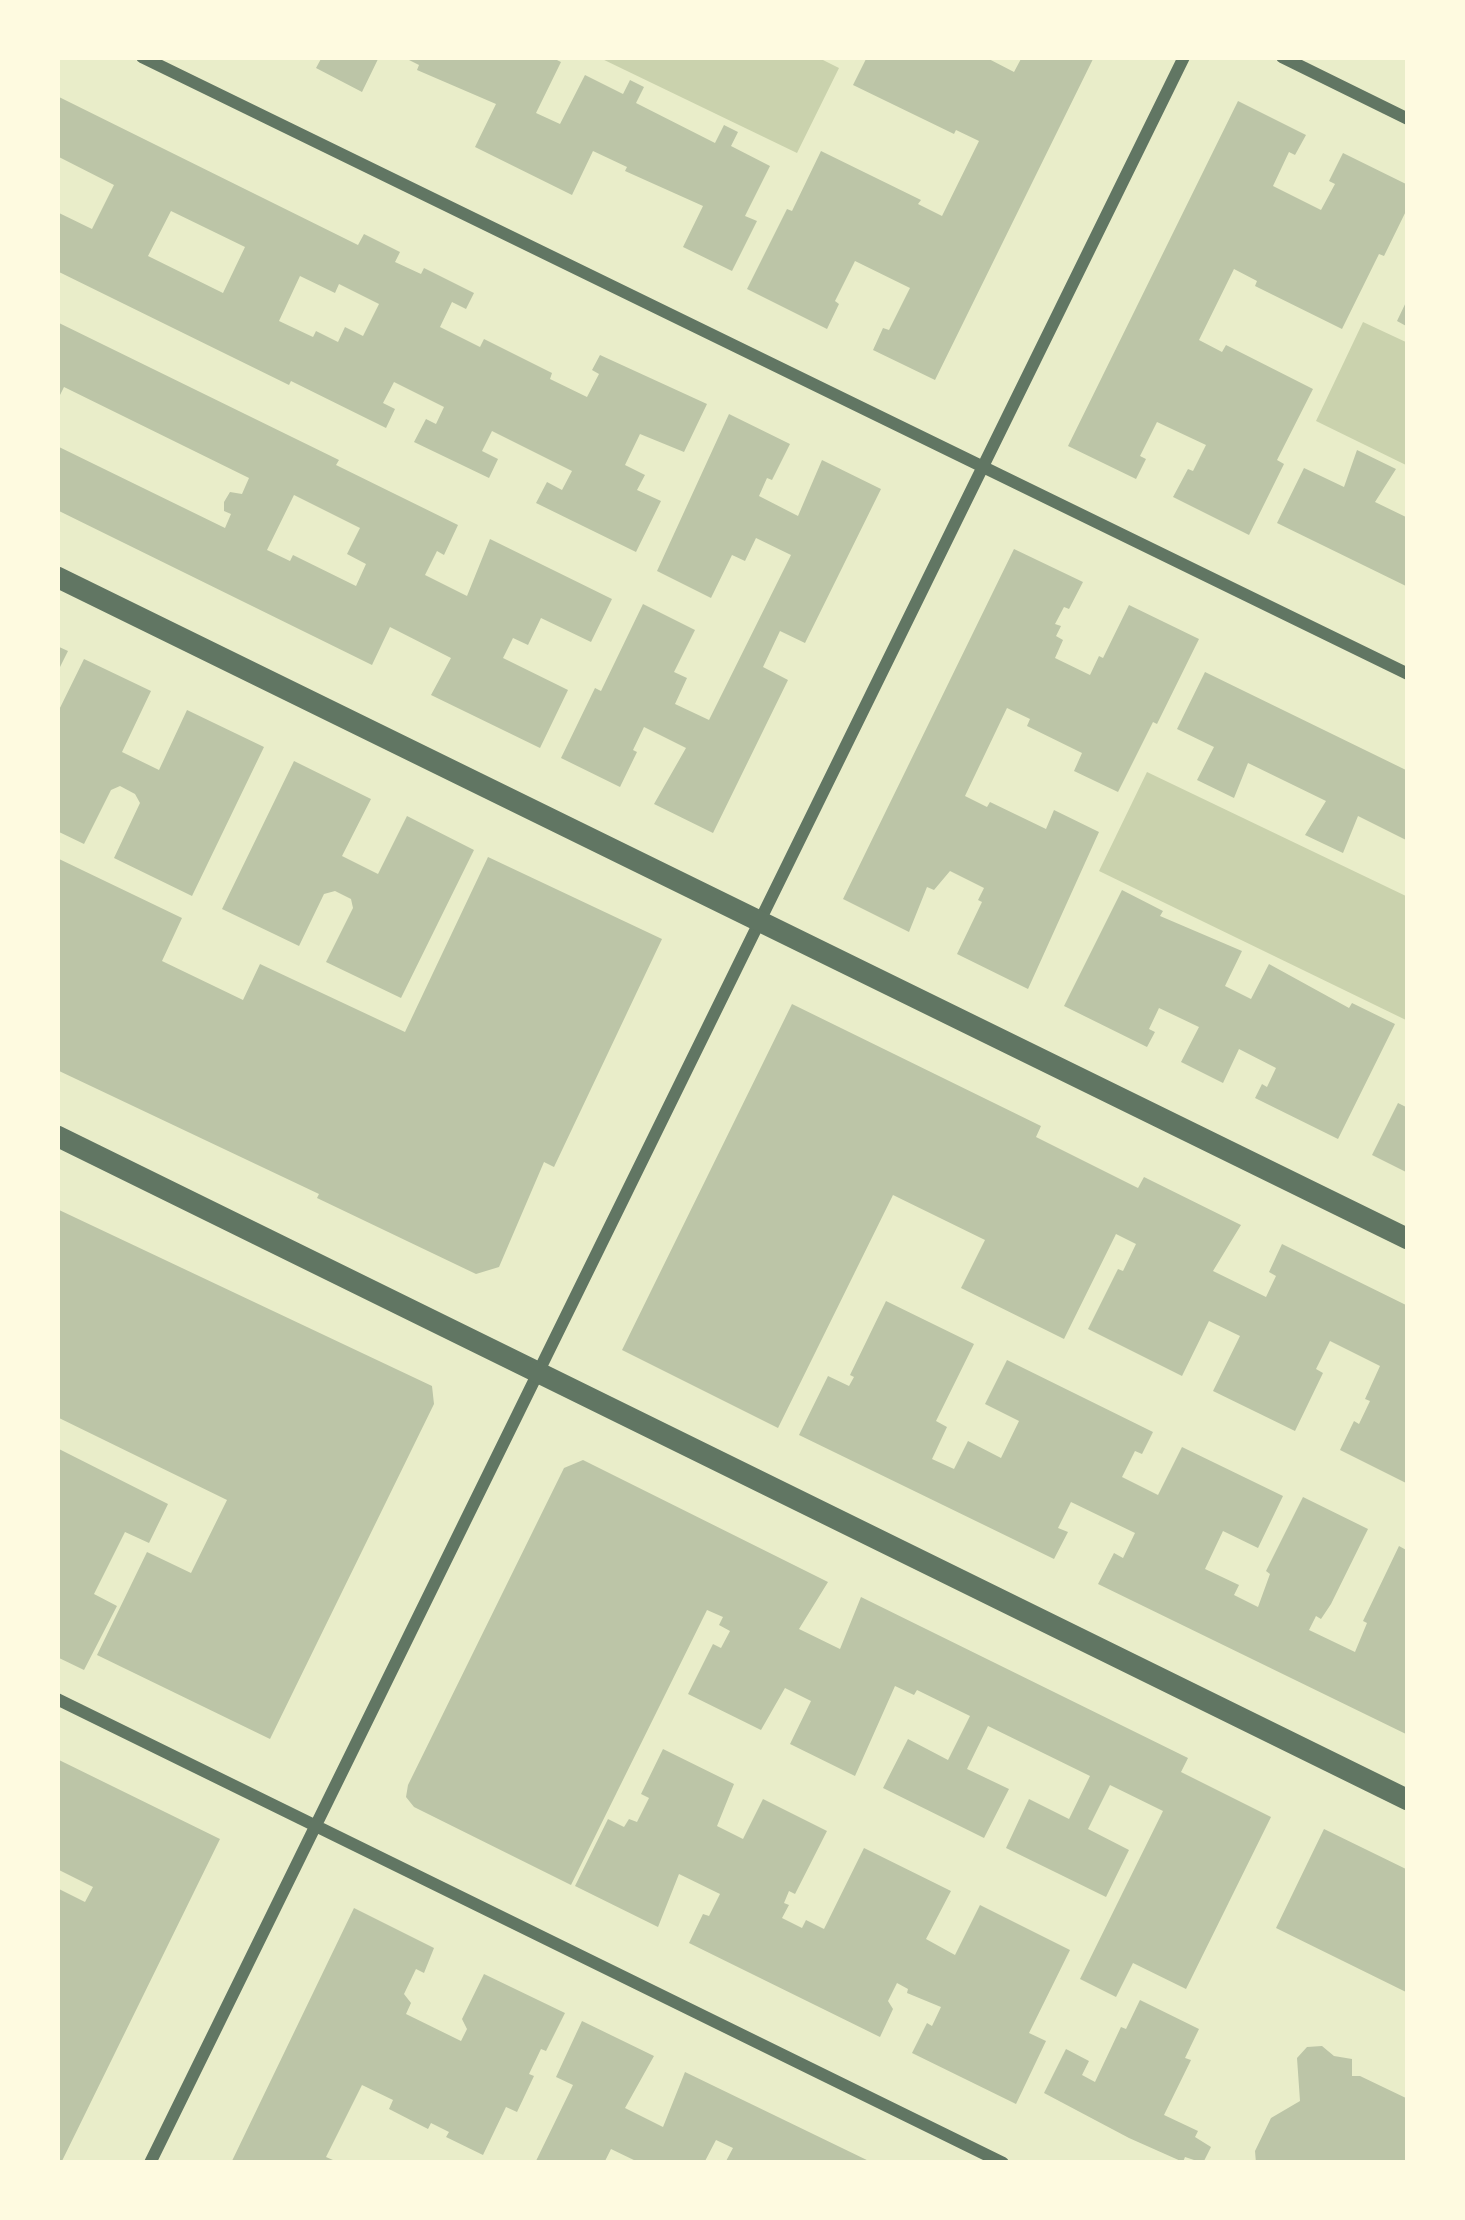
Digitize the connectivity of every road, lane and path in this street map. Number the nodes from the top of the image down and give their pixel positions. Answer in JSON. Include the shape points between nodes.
{"nodes":[{"id":1,"x":142,"y":57,"type":"edge"},
{"id":2,"x":1184,"y":57,"type":"edge"},
{"id":3,"x":1282,"y":57,"type":"edge"},
{"id":4,"x":1408,"y":118,"type":"edge"},
{"id":5,"x":983,"y":467,"type":"junction"},
{"id":6,"x":57,"y":577,"type":"edge"},
{"id":7,"x":1408,"y":674,"type":"edge"},
{"id":8,"x":760,"y":921,"type":"junction"},
{"id":9,"x":57,"y":1136,"type":"edge"},
{"id":10,"x":1408,"y":1239,"type":"edge"},
{"id":11,"x":538,"y":1374,"type":"junction"},
{"id":12,"x":57,"y":1700,"type":"edge"},
{"id":13,"x":1408,"y":1800,"type":"edge"},
{"id":14,"x":315,"y":1826,"type":"junction"},
{"id":15,"x":150,"y":2163,"type":"edge"},
{"id":16,"x":1004,"y":2163,"type":"edge"}],
"edges":[{"from":1,"to":5,"type":"street"},
{"from":2,"to":5,"type":"street"},
{"from":3,"to":4,"type":"street"},
{"from":5,"to":7,"type":"street"},
{"from":5,"to":8,"type":"street"},
{"from":6,"to":8,"type":"street"},
{"from":8,"to":10,"type":"street"},
{"from":8,"to":11,"type":"street"},
{"from":9,"to":11,"type":"street"},
{"from":11,"to":13,"type":"street"},
{"from":11,"to":14,"type":"street"},
{"from":12,"to":14,"type":"street"},
{"from":14,"to":15,"type":"street"},
{"from":14,"to":16,"type":"street"}]}
